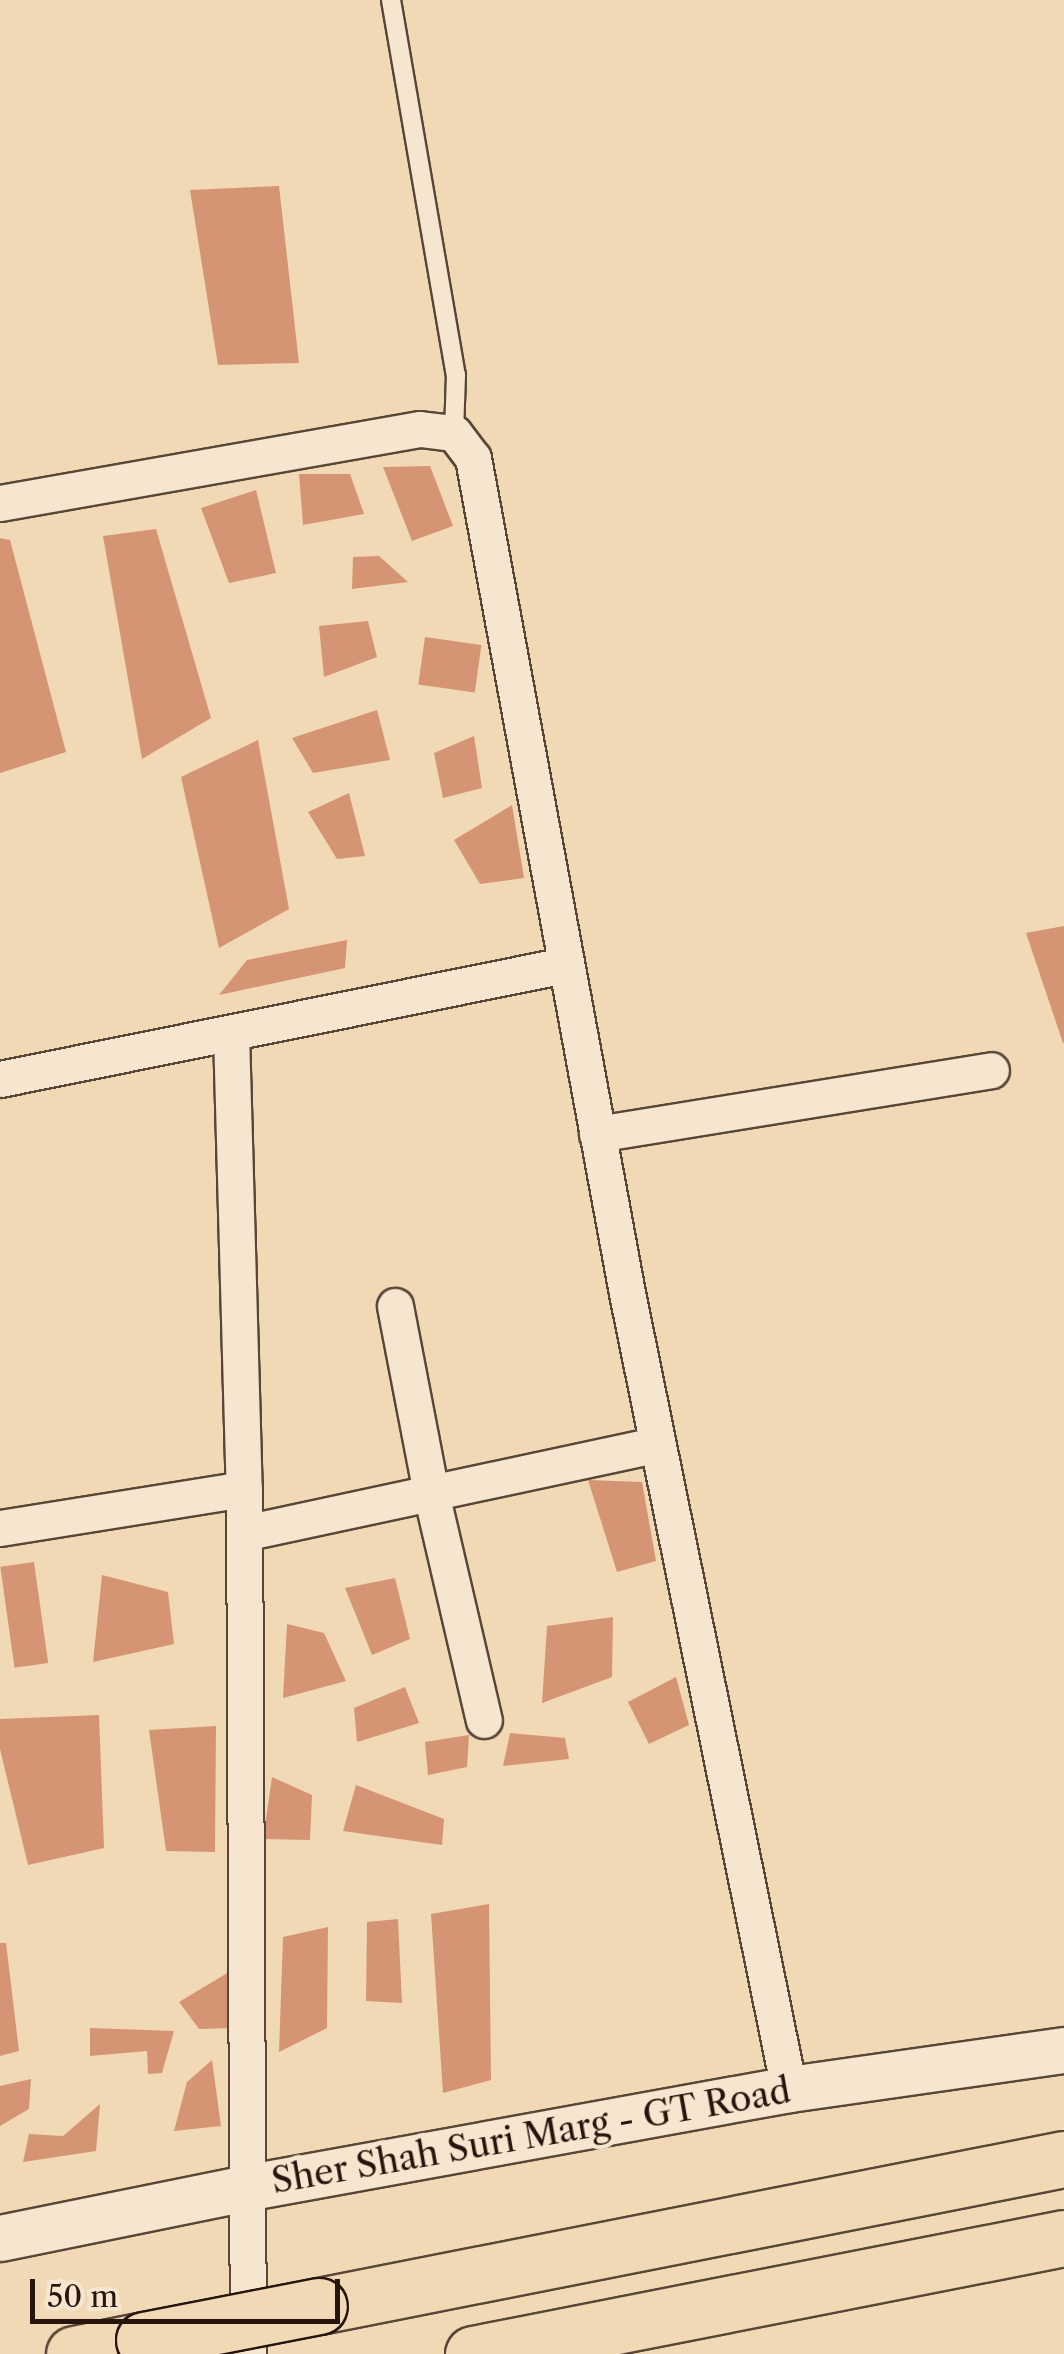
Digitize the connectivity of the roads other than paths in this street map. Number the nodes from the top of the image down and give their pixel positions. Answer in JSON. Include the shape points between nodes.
{"nodes":[{"id":1,"x":391,"y":0,"type":"edge"},
{"id":2,"x":454,"y":433,"type":"junction"},
{"id":3,"x":0,"y":503,"type":"edge"},
{"id":4,"x":565,"y":966,"type":"junction"},
{"id":5,"x":230,"y":1033,"type":"junction"},
{"id":6,"x":990,"y":1070,"type":"dead end"},
{"id":7,"x":0,"y":1079,"type":"edge"},
{"id":8,"x":597,"y":1134,"type":"junction"},
{"id":9,"x":395,"y":1306,"type":"dead end"},
{"id":10,"x":658,"y":1444,"type":"junction"},
{"id":11,"x":244,"y":1488,"type":"junction"},
{"id":12,"x":431,"y":1493,"type":"junction"},
{"id":13,"x":0,"y":1528,"type":"edge"},
{"id":14,"x":244,"y":1534,"type":"junction"},
{"id":15,"x":484,"y":1720,"type":"dead end"},
{"id":16,"x":1064,"y":2050,"type":"edge"},
{"id":17,"x":789,"y":2089,"type":"junction"},
{"id":18,"x":1064,"y":2159,"type":"edge"},
{"id":19,"x":250,"y":2187,"type":"junction"},
{"id":20,"x":0,"y":2238,"type":"edge"},
{"id":21,"x":1064,"y":2238,"type":"edge"},
{"id":22,"x":74,"y":2354,"type":"edge"},
{"id":23,"x":248,"y":2354,"type":"edge"},
{"id":24,"x":473,"y":2354,"type":"edge"}],
"edges":[{"from":1,"to":2,"type":"lane","via":[[456,374]]},
{"from":2,"to":3,"type":"street","via":[[420,428]]},
{"from":2,"to":4,"type":"street","via":[[473,458]]},
{"from":4,"to":5,"type":"street"},
{"from":4,"to":8,"type":"street"},
{"from":5,"to":7,"type":"street"},
{"from":5,"to":11,"type":"street"},
{"from":6,"to":8,"type":"street"},
{"from":8,"to":10,"type":"street"},
{"from":9,"to":12,"type":"street"},
{"from":10,"to":12,"type":"street"},
{"from":10,"to":17,"type":"street"},
{"from":11,"to":13,"type":"street"},
{"from":11,"to":14,"type":"street"},
{"from":12,"to":14,"type":"street"},
{"from":12,"to":15,"type":"street"},
{"from":14,"to":19,"type":"street"},
{"from":16,"to":17,"type":"street","name":"Sher Shah Suri Marg - GT Road"},
{"from":17,"to":19,"type":"street","name":"Sher Shah Suri Marg - GT Road"},
{"from":18,"to":22,"type":"highway","bridge":true},
{"from":19,"to":20,"type":"street","name":"Sher Shah Suri Marg - GT Road"},
{"from":19,"to":23,"type":"street"},
{"from":21,"to":24,"type":"highway"}]}
